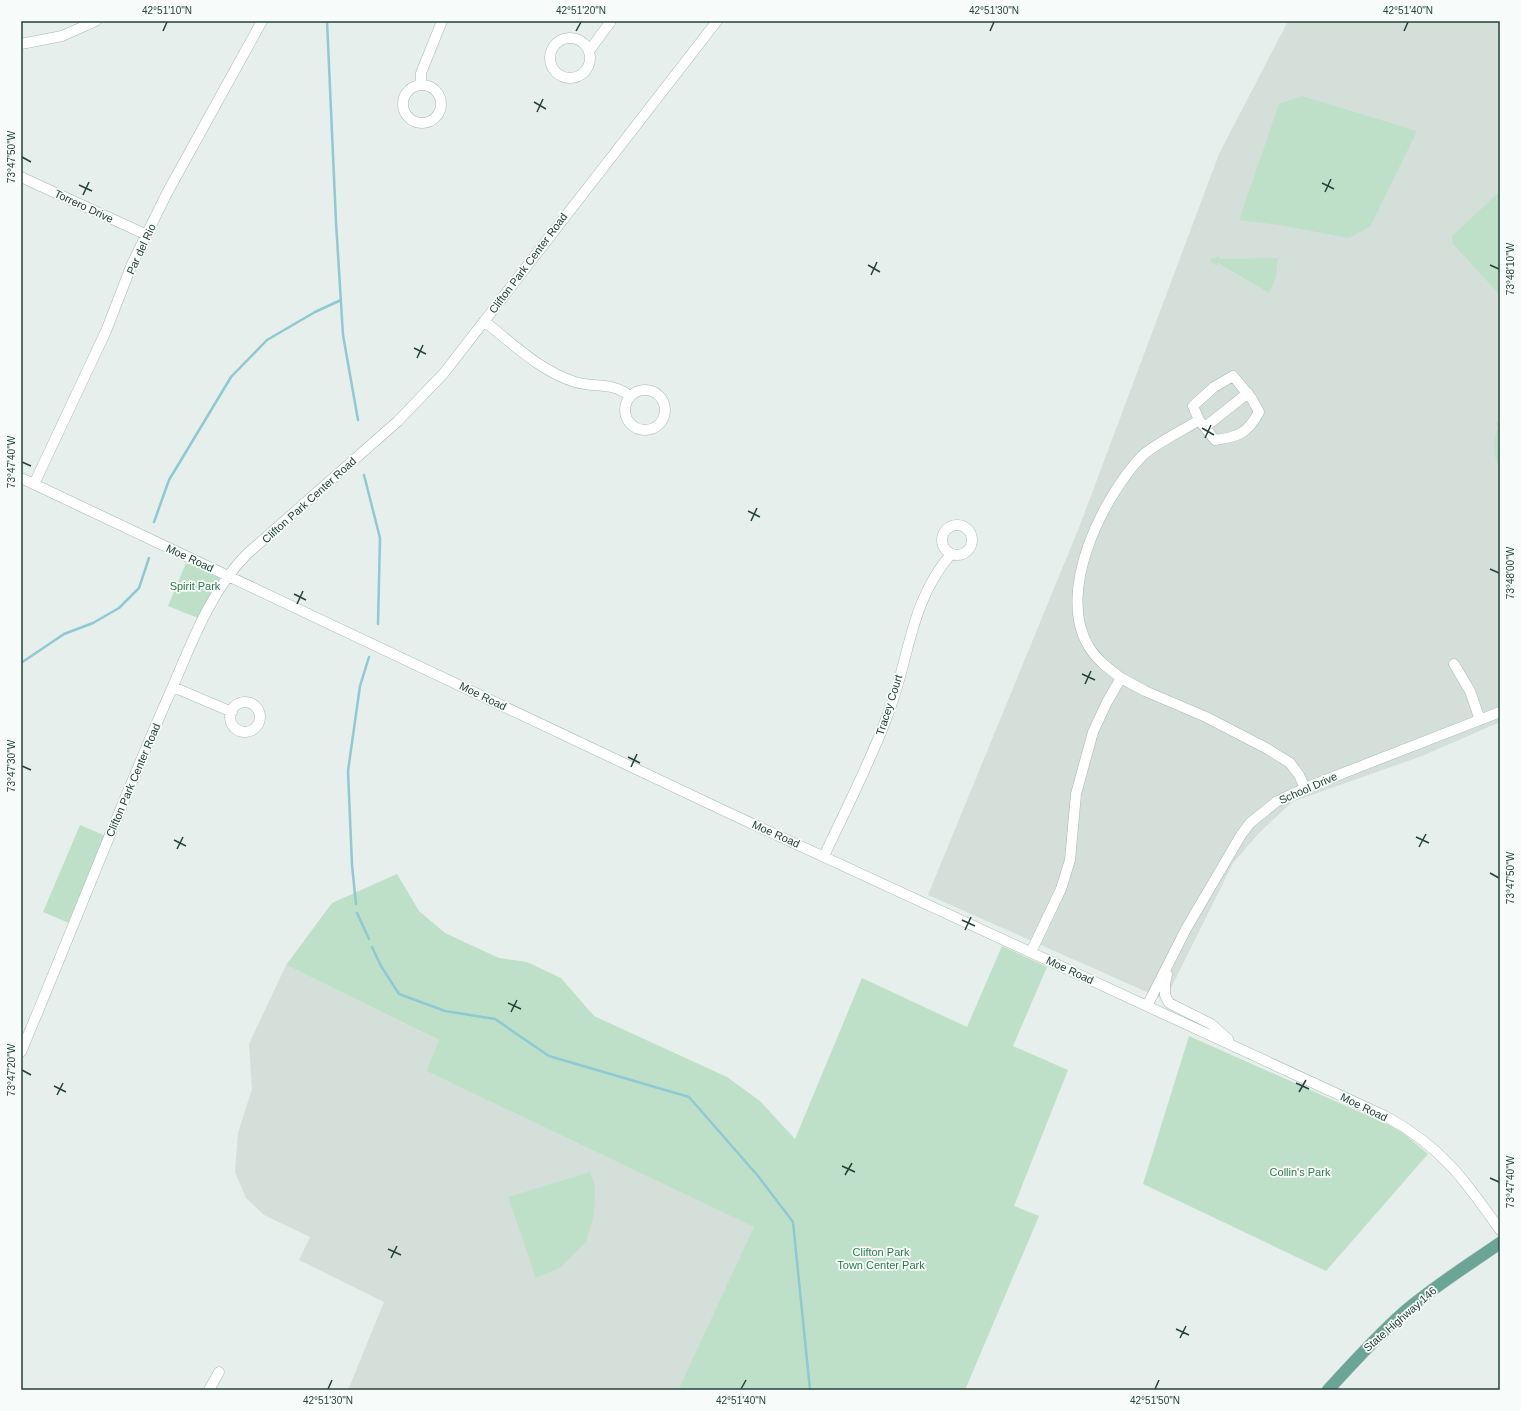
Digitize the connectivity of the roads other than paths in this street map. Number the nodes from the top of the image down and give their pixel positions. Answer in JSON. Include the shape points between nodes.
{"nodes":[{"id":1,"x":96,"y":21,"type":"edge"},
{"id":2,"x":262,"y":21,"type":"edge"},
{"id":3,"x":442,"y":21,"type":"edge"},
{"id":4,"x":611,"y":21,"type":"edge"},
{"id":5,"x":717,"y":21,"type":"edge"},
{"id":6,"x":21,"y":44,"type":"edge"},
{"id":7,"x":589,"y":51,"type":"junction"},
{"id":8,"x":421,"y":84,"type":"dead end"},
{"id":9,"x":21,"y":177,"type":"edge"},
{"id":10,"x":147,"y":235,"type":"junction"},
{"id":11,"x":484,"y":321,"type":"junction"},
{"id":12,"x":1248,"y":393,"type":"junction"},
{"id":13,"x":630,"y":396,"type":"dead end"},
{"id":14,"x":1202,"y":423,"type":"junction"},
{"id":15,"x":21,"y":478,"type":"edge"},
{"id":16,"x":34,"y":484,"type":"junction"},
{"id":17,"x":951,"y":554,"type":"dead end"},
{"id":18,"x":228,"y":575,"type":"junction"},
{"id":19,"x":1454,"y":664,"type":"dead end"},
{"id":20,"x":1121,"y":678,"type":"junction"},
{"id":21,"x":173,"y":687,"type":"junction"},
{"id":22,"x":232,"y":712,"type":"dead end"},
{"id":23,"x":1500,"y":712,"type":"edge"},
{"id":24,"x":1480,"y":720,"type":"junction"},
{"id":25,"x":1305,"y":788,"type":"junction"},
{"id":26,"x":824,"y":856,"type":"junction"},
{"id":27,"x":1031,"y":952,"type":"junction"},
{"id":28,"x":1171,"y":957,"type":"junction"},
{"id":29,"x":1147,"y":1006,"type":"junction"},
{"id":30,"x":1237,"y":1047,"type":"junction"},
{"id":31,"x":21,"y":1052,"type":"edge"},
{"id":32,"x":1500,"y":1230,"type":"edge"},
{"id":33,"x":1500,"y":1243,"type":"edge"},
{"id":34,"x":219,"y":1372,"type":"dead end"},
{"id":35,"x":209,"y":1390,"type":"edge"},
{"id":36,"x":1328,"y":1390,"type":"edge"}],
"edges":[{"from":1,"to":6,"type":"street","via":[[62,36]]},
{"from":2,"to":10,"type":"street","name":"Par del Rio","via":[[186,156]]},
{"from":3,"to":8,"type":"street","via":[[421,73]]},
{"from":4,"to":7,"type":"street"},
{"from":5,"to":11,"type":"street","name":"Clifton Park Center Road"},
{"from":7,"to":7,"type":"street","via":[[580,40],[561,40],[551,51],[551,65],[560,76],[574,78],[586,70],[590,61]]},
{"from":9,"to":10,"type":"street","name":"Torrero Drive"},
{"from":10,"to":16,"type":"street","name":"Par del Rio","via":[[132,264],[106,331]]},
{"from":11,"to":13,"type":"street","via":[[531,359],[557,375],[576,382],[616,387]]},
{"from":11,"to":18,"type":"street","name":"Clifton Park Center Road","via":[[444,373],[398,421],[247,554]]},
{"from":12,"to":14,"type":"street"},
{"from":12,"to":14,"type":"street","via":[[1233,376],[1214,387],[1193,406]]},
{"from":12,"to":14,"type":"street","via":[[1259,412],[1253,423],[1235,438],[1215,440]]},
{"from":14,"to":20,"type":"street","via":[[1143,454],[1116,489],[1101,515],[1082,564],[1076,594],[1082,629],[1088,646],[1103,664]]},
{"from":15,"to":16,"type":"street","name":"Moe Road"},
{"from":16,"to":18,"type":"street","name":"Moe Road"},
{"from":17,"to":26,"type":"street","name":"Tracey Court","via":[[929,584],[917,611],[889,713]]},
{"from":18,"to":21,"type":"street","name":"Clifton Park Center Road","via":[[213,600]]},
{"from":18,"to":26,"type":"street","name":"Moe Road"},
{"from":19,"to":24,"type":"street","via":[[1470,691]]},
{"from":20,"to":25,"type":"street","via":[[1266,748],[1290,763]]},
{"from":20,"to":27,"type":"street","via":[[1093,732],[1076,794],[1070,860],[1061,889]]},
{"from":21,"to":22,"type":"street"},
{"from":21,"to":31,"type":"street","name":"Clifton Park Center Road"},
{"from":23,"to":24,"type":"street","name":"School Drive"},
{"from":24,"to":25,"type":"street","name":"School Drive"},
{"from":25,"to":28,"type":"street","name":"School Drive","via":[[1276,802],[1250,823],[1225,859]]},
{"from":26,"to":27,"type":"street","name":"Moe Road"},
{"from":27,"to":29,"type":"street","name":"Moe Road"},
{"from":28,"to":29,"type":"street","name":"School Drive"},
{"from":28,"to":30,"type":"street","via":[[1164,984],[1169,1003],[1211,1024]]},
{"from":29,"to":30,"type":"street","name":"Moe Road"},
{"from":30,"to":32,"type":"street","name":"Moe Road","via":[[1409,1129],[1440,1154],[1466,1182]]},
{"from":33,"to":36,"type":"main road","name":"State Highway 146","via":[[1402,1314],[1359,1355]]},
{"from":34,"to":35,"type":"street"}]}
